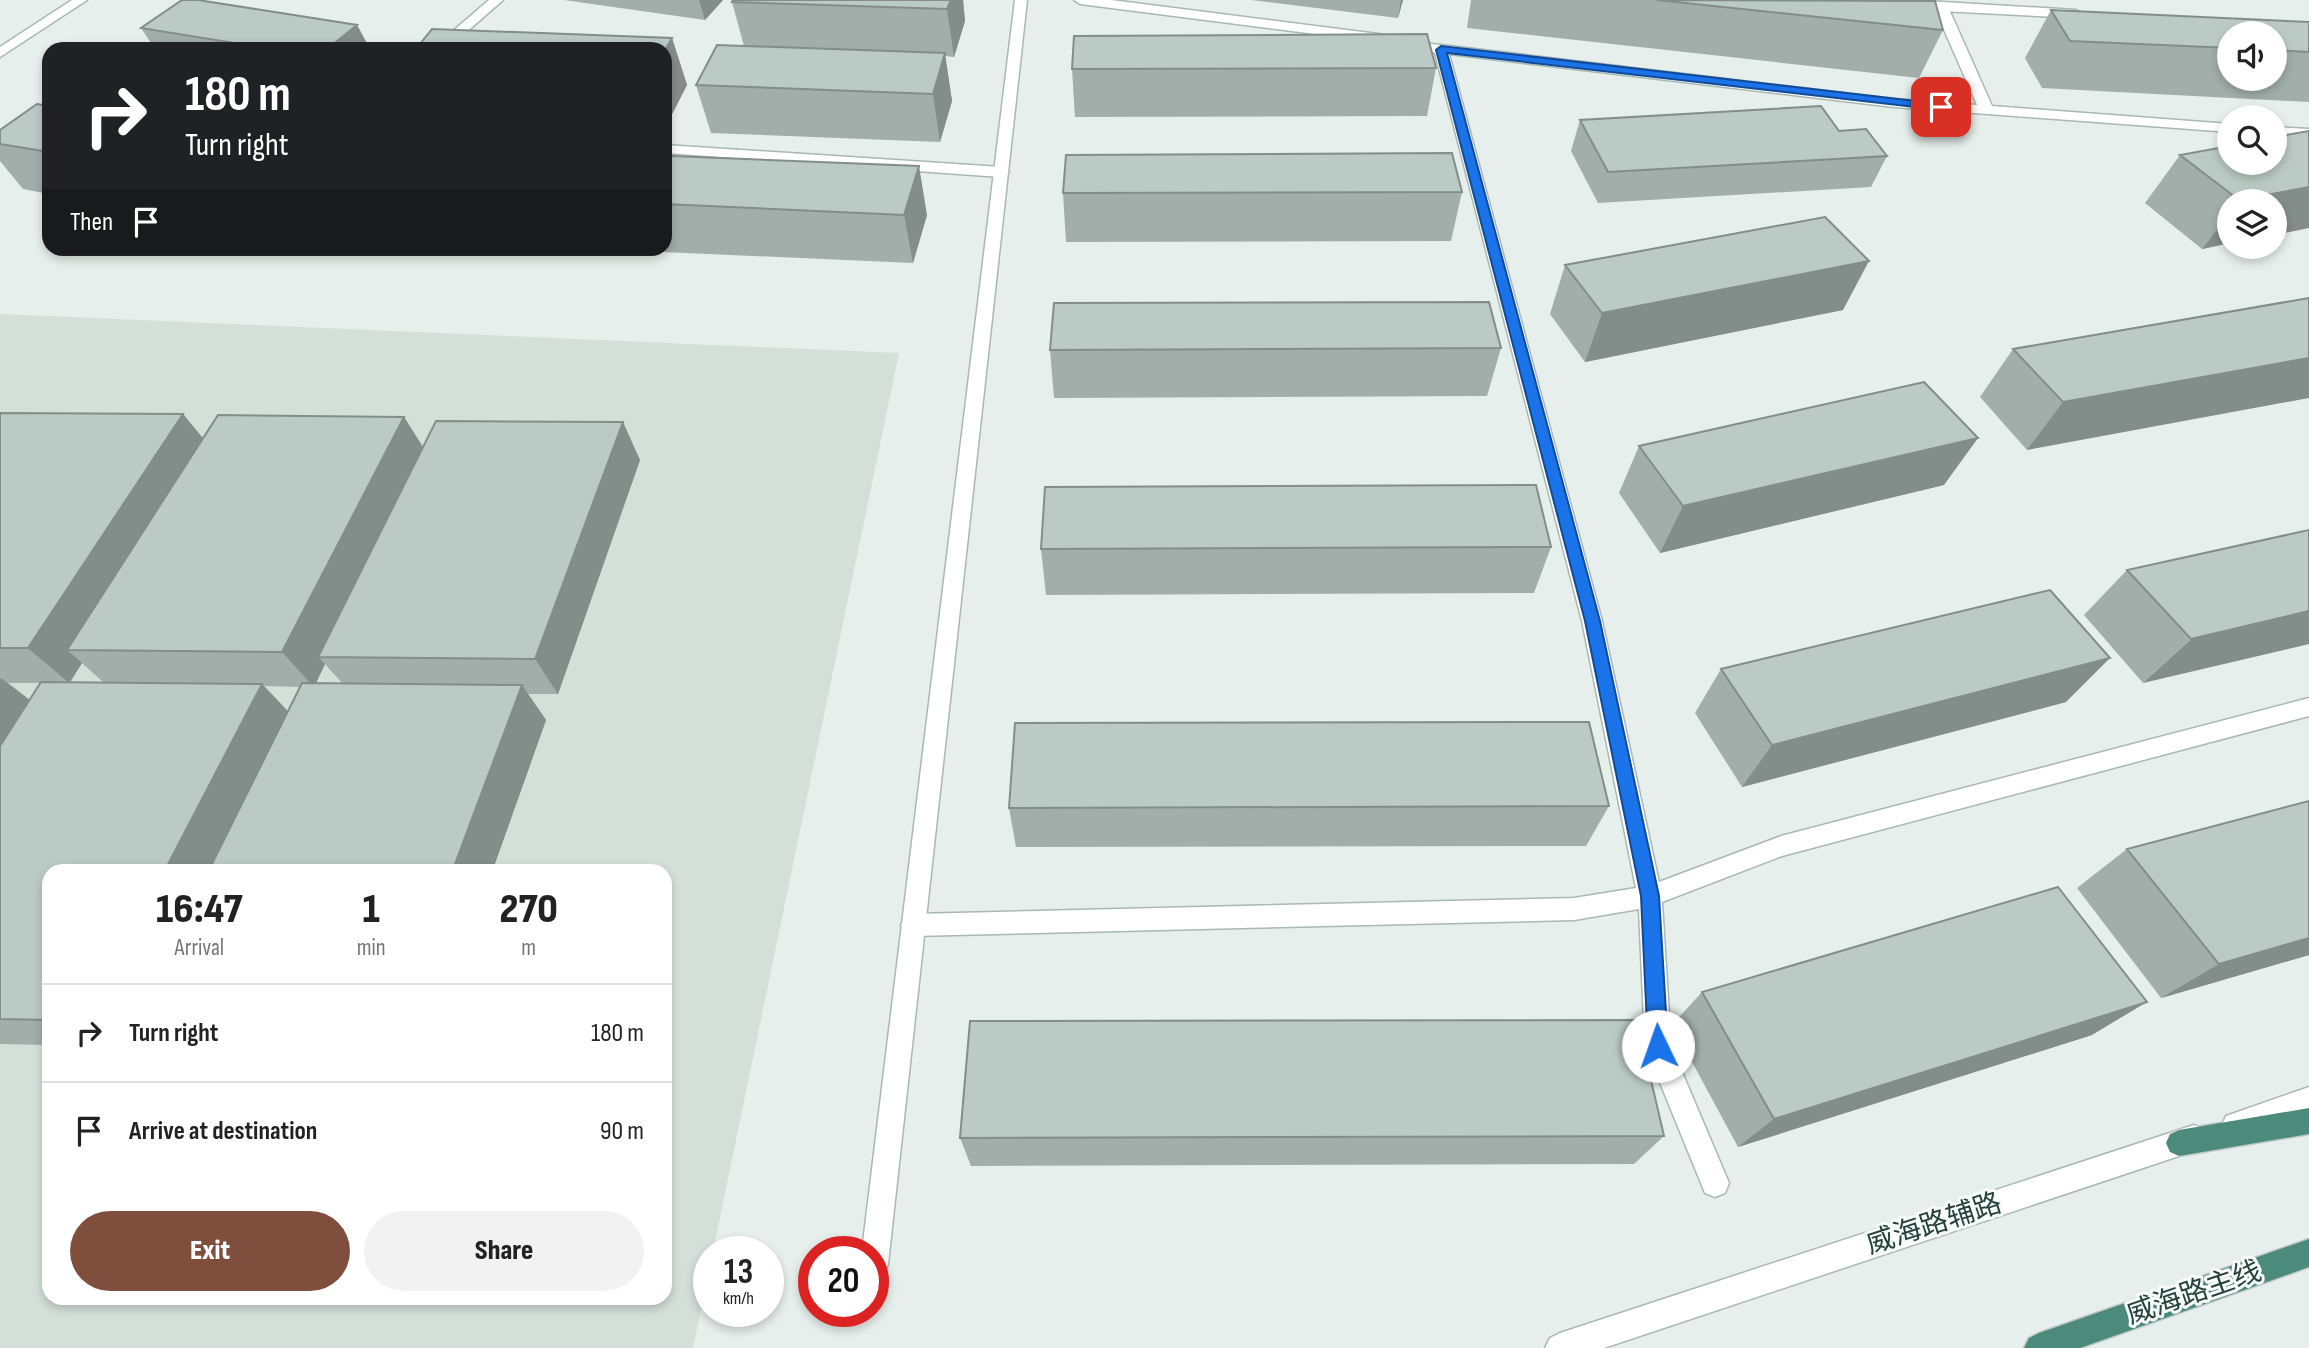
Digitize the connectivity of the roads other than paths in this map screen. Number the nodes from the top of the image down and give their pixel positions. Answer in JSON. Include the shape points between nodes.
{"nodes":[{"id":1,"x":81,"y":0,"type":"edge"},
{"id":2,"x":497,"y":0,"type":"edge"},
{"id":3,"x":1021,"y":0,"type":"edge"},
{"id":4,"x":1080,"y":0,"type":"edge"},
{"id":5,"x":1872,"y":0,"type":"edge"},
{"id":6,"x":1941,"y":7,"type":"junction"},
{"id":7,"x":2091,"y":15,"type":"edge"},
{"id":8,"x":447,"y":42,"type":"edge"},
{"id":9,"x":1441,"y":50,"type":"junction"},
{"id":10,"x":0,"y":53,"type":"edge"},
{"id":11,"x":1987,"y":111,"type":"junction"},
{"id":12,"x":2217,"y":127,"type":"edge"},
{"id":13,"x":2287,"y":132,"type":"edge"},
{"id":14,"x":2309,"y":133,"type":"edge"},
{"id":15,"x":672,"y":149,"type":"edge"},
{"id":16,"x":1001,"y":172,"type":"junction"},
{"id":17,"x":2309,"y":707,"type":"edge"},
{"id":18,"x":1650,"y":896,"type":"junction"},
{"id":19,"x":913,"y":925,"type":"junction"},
{"id":20,"x":2309,"y":1100,"type":"edge"},
{"id":21,"x":2309,"y":1121,"type":"edge"},
{"id":22,"x":2179,"y":1143,"type":"junction"},
{"id":23,"x":1714,"y":1183,"type":"dead end"},
{"id":24,"x":877,"y":1236,"type":"edge"},
{"id":25,"x":2309,"y":1252,"type":"edge"},
{"id":26,"x":1560,"y":1348,"type":"edge"},
{"id":27,"x":2039,"y":1348,"type":"edge"}],
"edges":[{"from":1,"to":10,"type":"street"},
{"from":2,"to":8,"type":"street"},
{"from":3,"to":16,"type":"street"},
{"from":4,"to":9,"type":"street"},
{"from":5,"to":6,"type":"street"},
{"from":6,"to":7,"type":"street"},
{"from":6,"to":11,"type":"street"},
{"from":9,"to":11,"type":"street"},
{"from":9,"to":18,"type":"street","via":[[1592,621]]},
{"from":11,"to":12,"type":"street"},
{"from":13,"to":14,"type":"street"},
{"from":15,"to":16,"type":"street"},
{"from":16,"to":19,"type":"street"},
{"from":17,"to":18,"type":"street","via":[[1781,846]]},
{"from":18,"to":19,"type":"street","via":[[1574,909]]},
{"from":18,"to":23,"type":"street","via":[[1658,1046]]},
{"from":19,"to":24,"type":"street"},
{"from":20,"to":22,"type":"street","name":"威海路辅路"},
{"from":21,"to":22,"type":"highway"},
{"from":22,"to":26,"type":"street","name":"威海路辅路"},
{"from":25,"to":27,"type":"highway","name":"威海路主线"}]}
